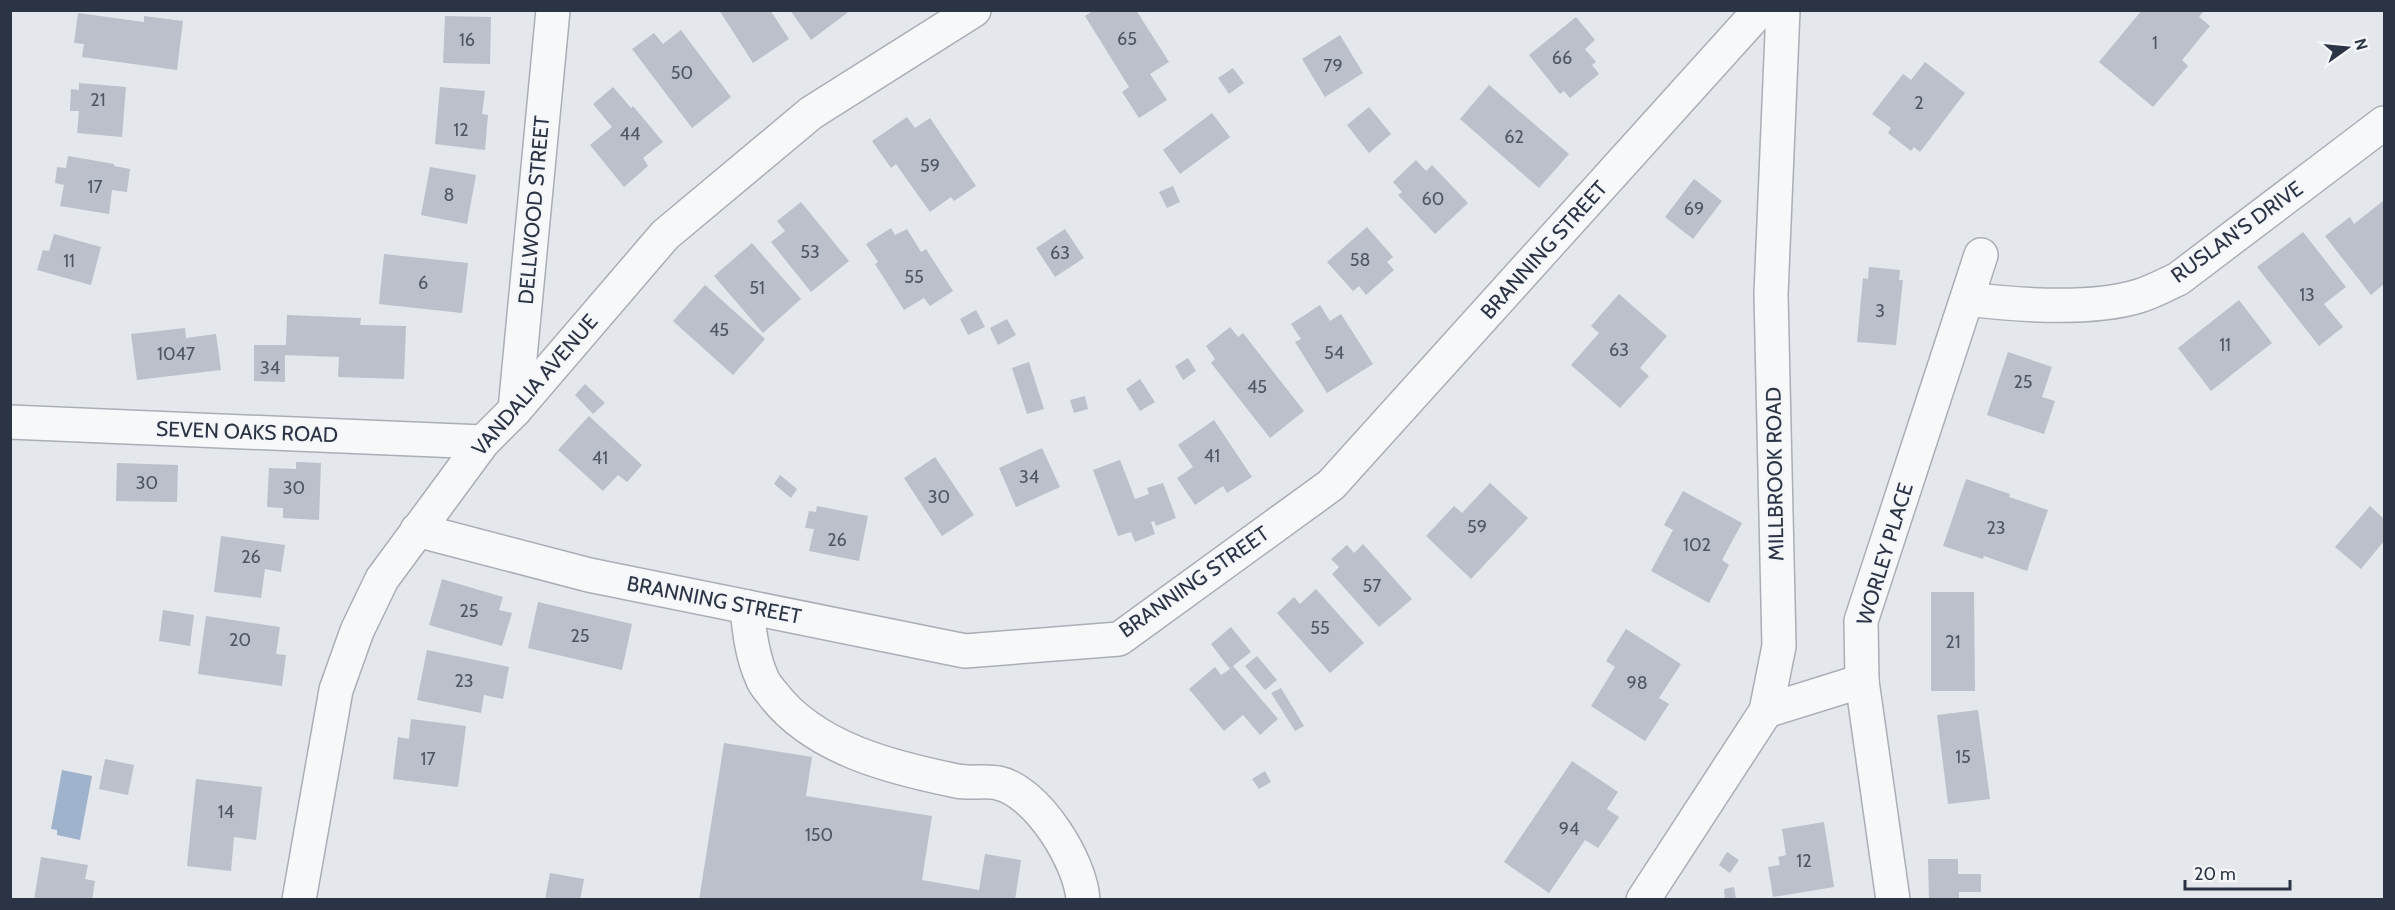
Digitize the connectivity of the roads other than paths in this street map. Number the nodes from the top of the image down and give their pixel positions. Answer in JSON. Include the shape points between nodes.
{"nodes":[{"id":1,"x":554,"y":10,"type":"edge"},
{"id":2,"x":974,"y":10,"type":"edge"},
{"id":3,"x":1760,"y":10,"type":"edge"},
{"id":4,"x":1783,"y":10,"type":"edge"},
{"id":5,"x":2385,"y":123,"type":"edge"},
{"id":6,"x":1981,"y":255,"type":"dead end"},
{"id":7,"x":1967,"y":299,"type":"junction"},
{"id":8,"x":515,"y":410,"type":"junction"},
{"id":9,"x":10,"y":422,"type":"edge"},
{"id":10,"x":483,"y":442,"type":"junction"},
{"id":11,"x":417,"y":530,"type":"junction"},
{"id":12,"x":747,"y":607,"type":"junction"},
{"id":13,"x":1862,"y":681,"type":"junction"},
{"id":14,"x":1766,"y":711,"type":"junction"},
{"id":15,"x":299,"y":900,"type":"edge"},
{"id":16,"x":1083,"y":900,"type":"edge"},
{"id":17,"x":1643,"y":900,"type":"edge"},
{"id":18,"x":1893,"y":900,"type":"edge"}],
"edges":[{"from":1,"to":8,"type":"street","name":"DELLWOOD STREET"},
{"from":2,"to":8,"type":"street","name":"VANDALIA AVENUE","via":[[811,113],[664,236]]},
{"from":3,"to":12,"type":"street","name":"BRANNING STREET","via":[[1331,485],[1119,639],[965,651]]},
{"from":4,"to":14,"type":"street","name":"MILLBROOK ROAD","via":[[1771,294],[1779,646]]},
{"from":5,"to":7,"type":"street","name":"RUSLAN'S DRIVE","via":[[2178,279],[2139,296],[2096,304],[2010,304]]},
{"from":6,"to":7,"type":"street","name":"WORLEY PLACE"},
{"from":7,"to":13,"type":"street","name":"WORLEY PLACE","via":[[1861,621]]},
{"from":8,"to":10,"type":"street","name":"VANDALIA AVENUE"},
{"from":9,"to":10,"type":"street","name":"SEVEN OAKS ROAD"},
{"from":10,"to":11,"type":"street","name":"VANDALIA AVENUE"},
{"from":11,"to":12,"type":"street","name":"BRANNING STREET","via":[[589,575]]},
{"from":11,"to":15,"type":"street","name":"VANDALIA AVENUE","via":[[382,579],[357,631],[336,690]]},
{"from":12,"to":16,"type":"street","via":[[750,639],[762,680],[783,708],[814,733],[864,757],[960,782],[999,783],[1024,795],[1068,852]]},
{"from":13,"to":14,"type":"street"},
{"from":13,"to":18,"type":"street","name":"WORLEY PLACE"},
{"from":14,"to":17,"type":"street","name":"MILLBROOK ROAD"}]}
